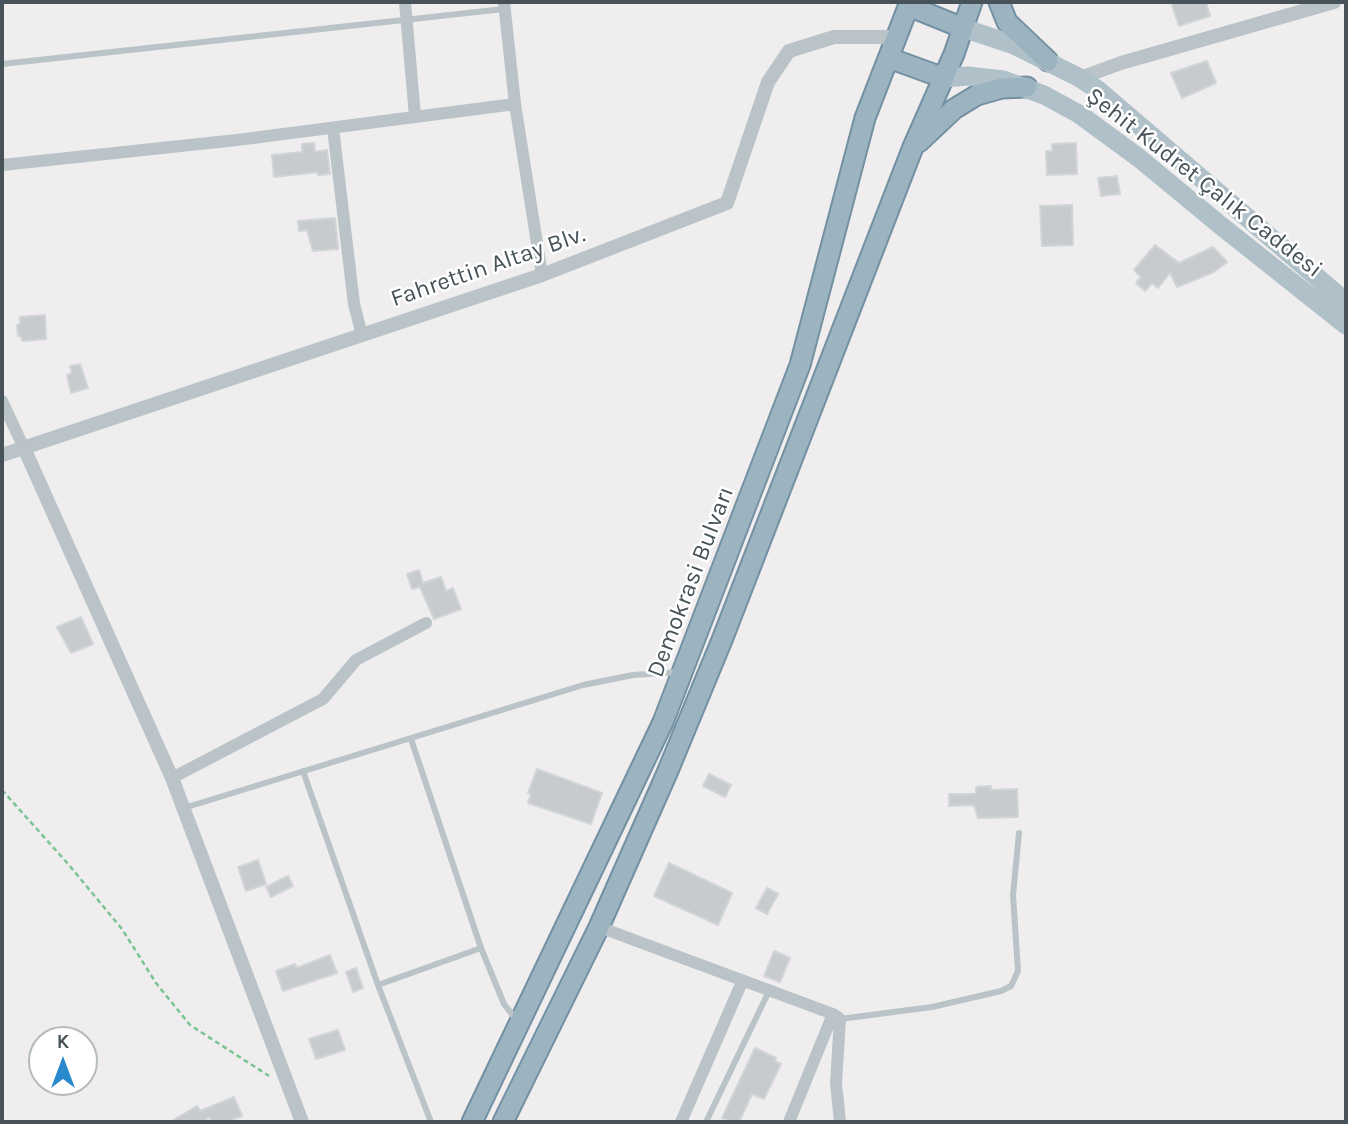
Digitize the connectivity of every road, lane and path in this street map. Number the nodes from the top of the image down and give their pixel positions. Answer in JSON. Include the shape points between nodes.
{"nodes":[{"id":1,"x":405,"y":2,"type":"edge"},
{"id":2,"x":972,"y":2,"type":"edge"},
{"id":3,"x":999,"y":2,"type":"edge"},
{"id":4,"x":1334,"y":2,"type":"edge"},
{"id":5,"x":910,"y":4,"type":"edge"},
{"id":6,"x":505,"y":6,"type":"edge"},
{"id":7,"x":407,"y":21,"type":"junction"},
{"id":8,"x":963,"y":28,"type":"junction"},
{"id":9,"x":897,"y":37,"type":"junction"},
{"id":10,"x":888,"y":58,"type":"junction"},
{"id":11,"x":1048,"y":61,"type":"junction"},
{"id":12,"x":2,"y":64,"type":"edge"},
{"id":13,"x":944,"y":78,"type":"junction"},
{"id":14,"x":1080,"y":78,"type":"junction"},
{"id":15,"x":1027,"y":88,"type":"junction"},
{"id":16,"x":515,"y":104,"type":"junction"},
{"id":17,"x":415,"y":116,"type":"junction"},
{"id":18,"x":333,"y":128,"type":"junction"},
{"id":19,"x":913,"y":147,"type":"junction"},
{"id":20,"x":2,"y":165,"type":"edge"},
{"id":21,"x":542,"y":275,"type":"junction"},
{"id":22,"x":1346,"y":302,"type":"edge"},
{"id":23,"x":1346,"y":325,"type":"edge"},
{"id":24,"x":362,"y":335,"type":"junction"},
{"id":25,"x":2,"y":401,"type":"edge"},
{"id":26,"x":24,"y":448,"type":"junction"},
{"id":27,"x":2,"y":455,"type":"edge"},
{"id":28,"x":426,"y":623,"type":"dead end"},
{"id":29,"x":682,"y":672,"type":"junction"},
{"id":30,"x":411,"y":739,"type":"junction"},
{"id":31,"x":303,"y":771,"type":"junction"},
{"id":32,"x":172,"y":778,"type":"junction"},
{"id":33,"x":2,"y":790,"type":"edge"},
{"id":34,"x":184,"y":807,"type":"junction"},
{"id":35,"x":1019,"y":833,"type":"dead end"},
{"id":36,"x":599,"y":927,"type":"junction"},
{"id":37,"x":481,"y":948,"type":"junction"},
{"id":38,"x":742,"y":982,"type":"junction"},
{"id":39,"x":378,"y":985,"type":"junction"},
{"id":40,"x":769,"y":991,"type":"junction"},
{"id":41,"x":836,"y":1017,"type":"junction"},
{"id":42,"x":520,"y":1023,"type":"junction"},
{"id":43,"x":289,"y":1087,"type":"junction"},
{"id":44,"x":302,"y":1122,"type":"edge"},
{"id":45,"x":431,"y":1122,"type":"edge"},
{"id":46,"x":472,"y":1122,"type":"edge"},
{"id":47,"x":503,"y":1122,"type":"edge"},
{"id":48,"x":681,"y":1122,"type":"edge"},
{"id":49,"x":706,"y":1122,"type":"edge"},
{"id":50,"x":789,"y":1122,"type":"edge"},
{"id":51,"x":840,"y":1122,"type":"edge"}],
"edges":[{"from":1,"to":7,"type":"street"},
{"from":2,"to":8,"type":"highway","name":"Demokrasi Bulvarı"},
{"from":3,"to":11,"type":"highway","via":[[1007,22]]},
{"from":4,"to":14,"type":"street"},
{"from":5,"to":8,"type":"highway"},
{"from":5,"to":9,"type":"highway","name":"Demokrasi Bulvarı"},
{"from":6,"to":7,"type":"lane"},
{"from":6,"to":16,"type":"street"},
{"from":7,"to":12,"type":"lane"},
{"from":7,"to":17,"type":"street"},
{"from":8,"to":11,"type":"main road","name":"Şehit Kudret Çalık Caddesi"},
{"from":8,"to":13,"type":"highway","name":"Demokrasi Bulvarı"},
{"from":9,"to":10,"type":"highway","name":"Demokrasi Bulvarı"},
{"from":9,"to":21,"type":"street","name":"Fahrettin Altay Blv.","via":[[834,37],[789,51],[768,82],[727,204]]},
{"from":10,"to":13,"type":"highway"},
{"from":10,"to":29,"type":"highway","name":"Demokrasi Bulvarı","via":[[865,118],[800,365]]},
{"from":11,"to":14,"type":"main road","name":"Şehit Kudret Çalık Caddesi"},
{"from":13,"to":15,"type":"main road","name":"Şehit Kudret Çalık Caddesi","via":[[988,77]]},
{"from":13,"to":19,"type":"highway","name":"Demokrasi Bulvarı"},
{"from":14,"to":22,"type":"main road","name":"Şehit Kudret Çalık Caddesi"},
{"from":15,"to":19,"type":"highway","via":[[1002,88],[978,95],[954,109]]},
{"from":15,"to":23,"type":"main road","name":"Şehit Kudret Çalık Caddesi","via":[[1097,126]]},
{"from":16,"to":17,"type":"street"},
{"from":16,"to":21,"type":"street"},
{"from":17,"to":18,"type":"street"},
{"from":18,"to":20,"type":"street"},
{"from":18,"to":24,"type":"street","via":[[354,304]]},
{"from":19,"to":36,"type":"highway","name":"Demokrasi Bulvarı","via":[[722,640]]},
{"from":21,"to":24,"type":"street","name":"Fahrettin Altay Blv."},
{"from":24,"to":26,"type":"street","name":"Fahrettin Altay Blv."},
{"from":25,"to":26,"type":"street"},
{"from":26,"to":27,"type":"street","name":"Fahrettin Altay Blv."},
{"from":26,"to":32,"type":"street"},
{"from":28,"to":32,"type":"street","via":[[356,660],[323,699]]},
{"from":29,"to":30,"type":"lane","via":[[608,679]]},
{"from":29,"to":42,"type":"highway","name":"Demokrasi Bulvarı","via":[[663,722]]},
{"from":30,"to":31,"type":"lane"},
{"from":30,"to":37,"type":"lane"},
{"from":31,"to":34,"type":"lane"},
{"from":31,"to":39,"type":"lane"},
{"from":32,"to":34,"type":"street"},
{"from":33,"to":43,"type":"path","via":[[122,929],[190,1025]]},
{"from":34,"to":43,"type":"street"},
{"from":35,"to":41,"type":"lane","via":[[1013,895],[1018,971],[1011,986],[932,1007]]},
{"from":36,"to":38,"type":"street"},
{"from":36,"to":47,"type":"highway","name":"Demokrasi Bulvarı"},
{"from":37,"to":39,"type":"lane"},
{"from":37,"to":42,"type":"lane","via":[[504,1004]]},
{"from":38,"to":40,"type":"street"},
{"from":38,"to":48,"type":"street"},
{"from":39,"to":45,"type":"lane"},
{"from":40,"to":41,"type":"street"},
{"from":40,"to":49,"type":"lane"},
{"from":41,"to":50,"type":"street"},
{"from":41,"to":51,"type":"street"},
{"from":42,"to":46,"type":"highway","name":"Demokrasi Bulvarı"},
{"from":43,"to":44,"type":"street"}]}
